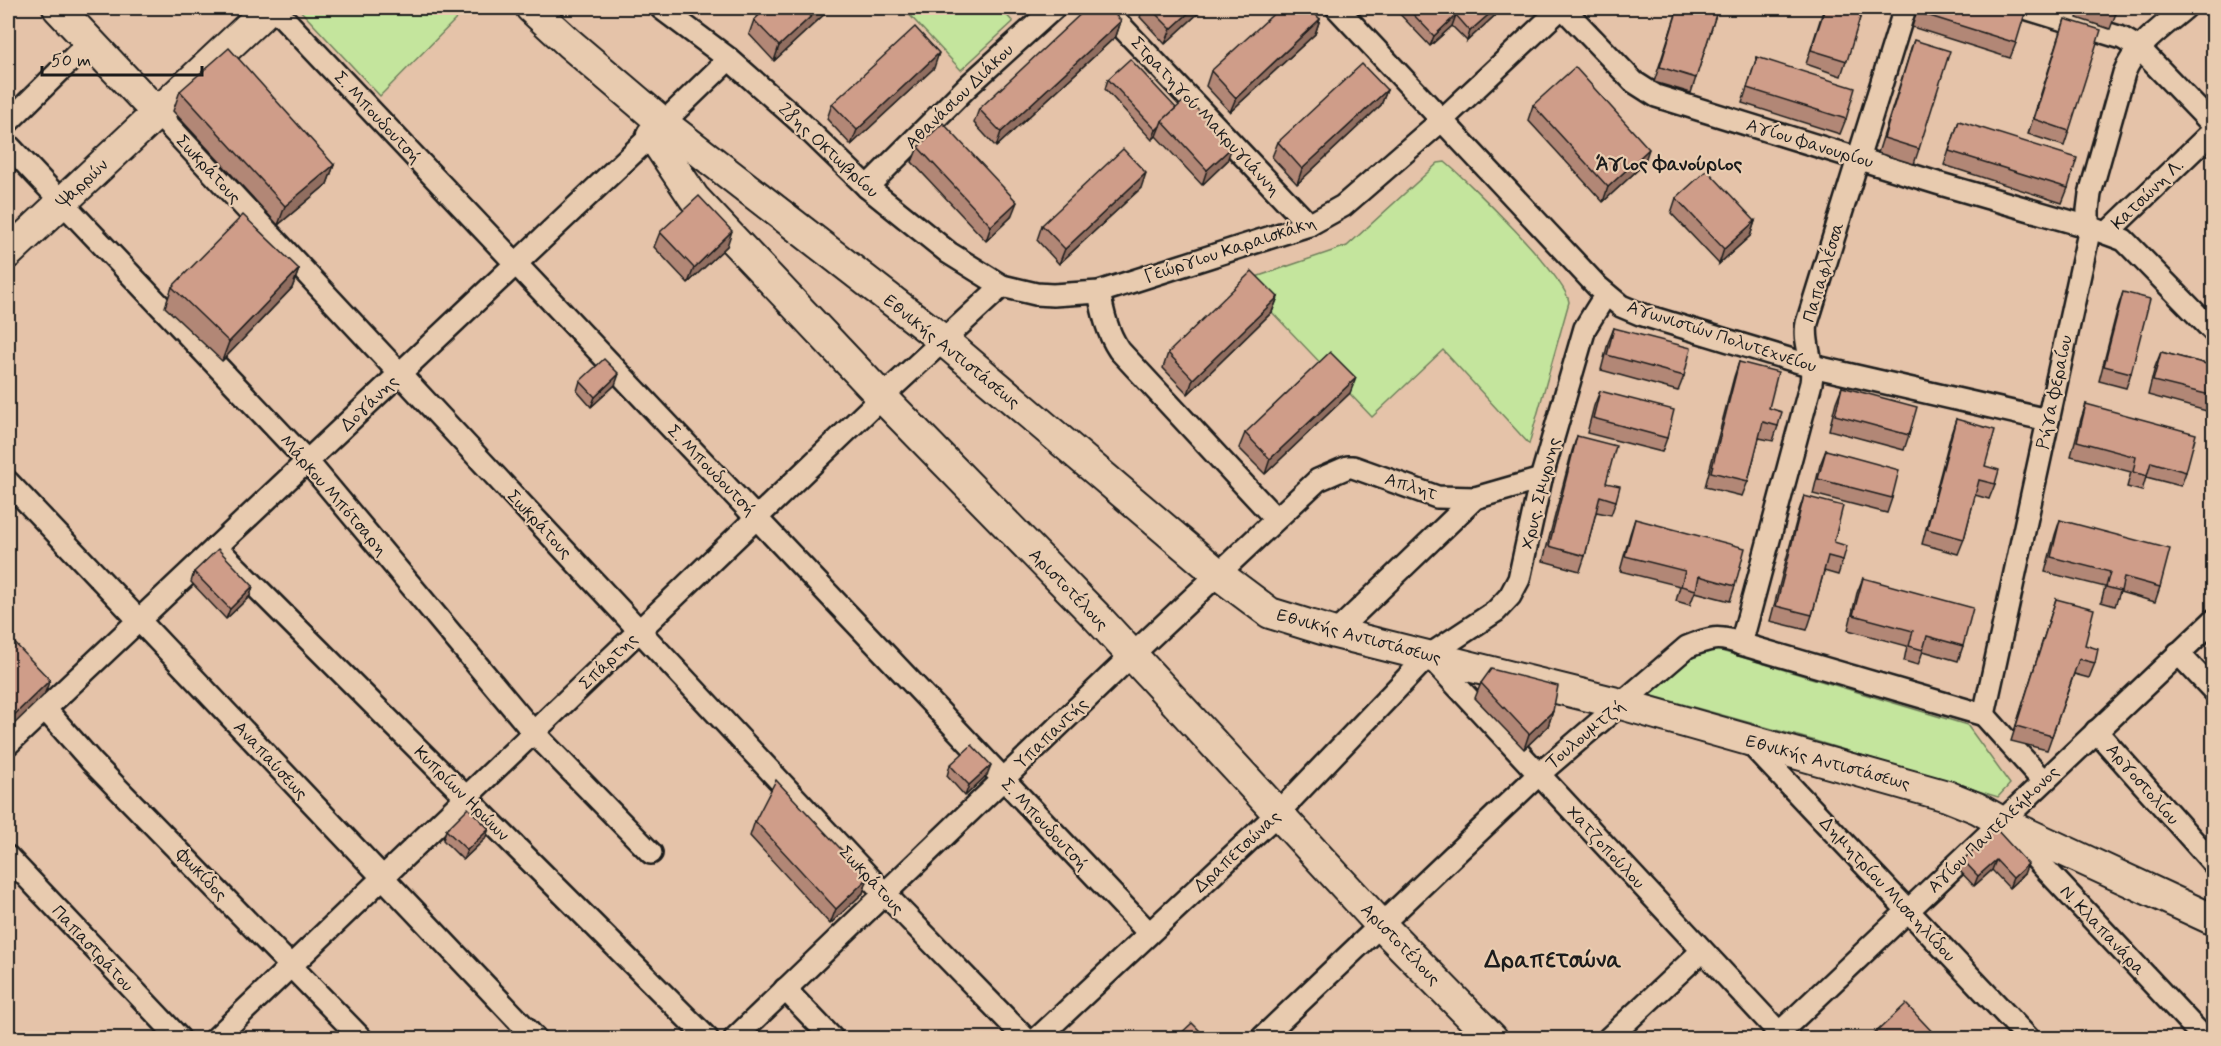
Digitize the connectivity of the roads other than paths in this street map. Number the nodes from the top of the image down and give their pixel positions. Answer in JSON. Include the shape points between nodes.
{"nodes":[{"id":1,"x":58,"y":8,"type":"edge"},
{"id":2,"x":269,"y":8,"type":"edge"},
{"id":3,"x":274,"y":8,"type":"edge"},
{"id":4,"x":531,"y":8,"type":"edge"},
{"id":5,"x":661,"y":8,"type":"edge"},
{"id":6,"x":1054,"y":8,"type":"edge"},
{"id":7,"x":1104,"y":8,"type":"edge"},
{"id":8,"x":1337,"y":8,"type":"edge"},
{"id":9,"x":1562,"y":8,"type":"edge"},
{"id":10,"x":1905,"y":8,"type":"edge"},
{"id":11,"x":2025,"y":8,"type":"edge"},
{"id":12,"x":2185,"y":8,"type":"edge"},
{"id":13,"x":2139,"y":48,"type":"junction"},
{"id":14,"x":80,"y":51,"type":"dead end"},
{"id":15,"x":729,"y":59,"type":"junction"},
{"id":16,"x":157,"y":113,"type":"junction"},
{"id":17,"x":1442,"y":120,"type":"junction"},
{"id":18,"x":8,"y":122,"type":"edge"},
{"id":19,"x":2214,"y":128,"type":"edge"},
{"id":20,"x":657,"y":129,"type":"junction"},
{"id":21,"x":8,"y":145,"type":"edge"},
{"id":22,"x":1858,"y":157,"type":"junction"},
{"id":23,"x":867,"y":187,"type":"junction"},
{"id":24,"x":62,"y":202,"type":"junction"},
{"id":25,"x":1309,"y":225,"type":"junction"},
{"id":26,"x":2098,"y":230,"type":"junction"},
{"id":27,"x":8,"y":253,"type":"edge"},
{"id":28,"x":516,"y":263,"type":"junction"},
{"id":29,"x":1002,"y":286,"type":"junction"},
{"id":30,"x":1099,"y":292,"type":"junction"},
{"id":31,"x":1605,"y":294,"type":"junction"},
{"id":32,"x":2214,"y":332,"type":"edge"},
{"id":33,"x":944,"y":341,"type":"junction"},
{"id":34,"x":1812,"y":366,"type":"junction"},
{"id":35,"x":400,"y":373,"type":"junction"},
{"id":36,"x":882,"y":397,"type":"junction"},
{"id":37,"x":2048,"y":420,"type":"junction"},
{"id":38,"x":307,"y":461,"type":"junction"},
{"id":39,"x":1541,"y":479,"type":"junction"},
{"id":40,"x":1318,"y":480,"type":"joint"},
{"id":41,"x":8,"y":482,"type":"edge"},
{"id":42,"x":1475,"y":498,"type":"junction"},
{"id":43,"x":757,"y":518,"type":"junction"},
{"id":44,"x":1275,"y":518,"type":"junction"},
{"id":45,"x":216,"y":547,"type":"junction"},
{"id":46,"x":1218,"y":574,"type":"junction"},
{"id":47,"x":138,"y":620,"type":"junction"},
{"id":48,"x":2214,"y":620,"type":"edge"},
{"id":49,"x":640,"y":631,"type":"junction"},
{"id":50,"x":1335,"y":633,"type":"junction"},
{"id":51,"x":1741,"y":644,"type":"junction"},
{"id":52,"x":2178,"y":653,"type":"junction"},
{"id":53,"x":1132,"y":655,"type":"junction"},
{"id":54,"x":1428,"y":656,"type":"junction"},
{"id":55,"x":2214,"y":691,"type":"edge"},
{"id":56,"x":1621,"y":704,"type":"junction"},
{"id":57,"x":45,"y":709,"type":"junction"},
{"id":58,"x":1984,"y":715,"type":"junction"},
{"id":59,"x":2096,"y":731,"type":"junction"},
{"id":60,"x":534,"y":733,"type":"junction"},
{"id":61,"x":1748,"y":740,"type":"junction"},
{"id":62,"x":8,"y":744,"type":"edge"},
{"id":63,"x":1538,"y":775,"type":"junction"},
{"id":64,"x":1003,"y":780,"type":"junction"},
{"id":65,"x":2043,"y":781,"type":"junction"},
{"id":66,"x":466,"y":798,"type":"junction"},
{"id":67,"x":1277,"y":814,"type":"junction"},
{"id":68,"x":2002,"y":822,"type":"junction"},
{"id":69,"x":651,"y":853,"type":"dead end"},
{"id":70,"x":8,"y":857,"type":"edge"},
{"id":71,"x":2214,"y":864,"type":"edge"},
{"id":72,"x":383,"y":878,"type":"junction"},
{"id":73,"x":884,"y":893,"type":"junction"},
{"id":74,"x":1908,"y":910,"type":"junction"},
{"id":75,"x":2214,"y":920,"type":"edge"},
{"id":76,"x":1381,"y":925,"type":"junction"},
{"id":77,"x":1149,"y":933,"type":"junction"},
{"id":78,"x":1702,"y":951,"type":"junction"},
{"id":79,"x":291,"y":966,"type":"junction"},
{"id":80,"x":785,"y":989,"type":"junction"},
{"id":81,"x":1779,"y":1037,"type":"edge"},
{"id":82,"x":179,"y":1038,"type":"edge"},
{"id":83,"x":216,"y":1038,"type":"edge"},
{"id":84,"x":361,"y":1038,"type":"edge"},
{"id":85,"x":535,"y":1038,"type":"edge"},
{"id":86,"x":707,"y":1038,"type":"edge"},
{"id":87,"x":735,"y":1038,"type":"edge"},
{"id":88,"x":832,"y":1038,"type":"edge"},
{"id":89,"x":1025,"y":1038,"type":"edge"},
{"id":90,"x":1038,"y":1038,"type":"edge"},
{"id":91,"x":1262,"y":1038,"type":"edge"},
{"id":92,"x":1492,"y":1038,"type":"edge"},
{"id":93,"x":1609,"y":1038,"type":"edge"},
{"id":94,"x":2028,"y":1038,"type":"edge"},
{"id":95,"x":2204,"y":1038,"type":"edge"}],
"edges":[{"from":1,"to":16,"type":"street","name":"Σωκράτους"},
{"from":2,"to":16,"type":"street","name":"Ψαρρών"},
{"from":3,"to":28,"type":"street","name":"Σ. Μπουδουτσή"},
{"from":4,"to":20,"type":"street","name":"Εθνικής Αντιστάσεως"},
{"from":5,"to":15,"type":"street","name":"28ης Οκτωβρίου"},
{"from":6,"to":23,"type":"street","name":"Αθανάσιου Διάκου","via":[[968,86]]},
{"from":7,"to":25,"type":"street","name":"Στρατηγού Μακρυγιάννη"},
{"from":8,"to":17,"type":"street","name":"Αγωνιστών Πολυτεχνείου"},
{"from":9,"to":17,"type":"street","name":"Γεώργιου Καραισκάκη"},
{"from":9,"to":22,"type":"street","name":"Αγίου Φανουρίου","via":[[1634,82],[1656,96]]},
{"from":10,"to":22,"type":"street","name":"Παπαφλέσσα"},
{"from":11,"to":13,"type":"street","via":[[2122,38]]},
{"from":12,"to":13,"type":"street","name":"Ρήγα Φεραίου"},
{"from":13,"to":19,"type":"street"},
{"from":13,"to":26,"type":"street","name":"Ρήγα Φεραίου","via":[[2128,61],[2090,194]]},
{"from":14,"to":18,"type":"street"},
{"from":15,"to":20,"type":"street","name":"Δογάνης"},
{"from":15,"to":23,"type":"street","name":"28ης Οκτωβρίου"},
{"from":16,"to":24,"type":"street","name":"Ψαρρών"},
{"from":16,"to":35,"type":"street","name":"Σωκράτους"},
{"from":17,"to":25,"type":"street","name":"Γεώργιου Καραισκάκη","via":[[1343,206]]},
{"from":17,"to":31,"type":"street","name":"Αγωνιστών Πολυτεχνείου"},
{"from":19,"to":26,"type":"street","name":"Κατσώνη Λ."},
{"from":20,"to":28,"type":"street","name":"Δογάνης"},
{"from":20,"to":33,"type":"street","name":"Εθνικής Αντιστάσεως"},
{"from":20,"to":36,"type":"street","name":"Αριστοτέλους","via":[[694,198]]},
{"from":21,"to":24,"type":"street","name":"Μάρκου Μπότσαρη"},
{"from":22,"to":26,"type":"street","name":"Αγίου Φανουρίου"},
{"from":22,"to":34,"type":"street","name":"Παπαφλέσσα","via":[[1807,323]]},
{"from":23,"to":29,"type":"street","name":"28ης Οκτωβρίου","via":[[949,253]]},
{"from":24,"to":27,"type":"street","name":"Ψαρρών"},
{"from":24,"to":38,"type":"street","name":"Μάρκου Μπότσαρη"},
{"from":25,"to":30,"type":"street","name":"Γεώργιου Καραισκάκη"},
{"from":26,"to":32,"type":"street","name":"Αγίου Φανουρίου","via":[[2130,245]]},
{"from":26,"to":37,"type":"street","name":"Ρήγα Φεραίου","via":[[2088,237]]},
{"from":28,"to":35,"type":"street","name":"Δογάνης"},
{"from":28,"to":43,"type":"street","name":"Σ. Μπουδουτσή"},
{"from":29,"to":30,"type":"street","name":"Γεώργιου Καραισκάκη","via":[[1036,294]]},
{"from":29,"to":33,"type":"street","name":"Σπάρτης"},
{"from":30,"to":44,"type":"street","via":[[1111,338],[1119,350]]},
{"from":31,"to":34,"type":"street","name":"Αγωνιστών Πολυτεχνείου","via":[[1640,314]]},
{"from":31,"to":39,"type":"street","name":"Χρυς. Σμυρνης","via":[[1585,328]]},
{"from":33,"to":36,"type":"street","name":"Σπάρτης"},
{"from":33,"to":46,"type":"street","name":"Εθνικής Αντιστάσεως"},
{"from":34,"to":37,"type":"street","name":"Αγωνιστών Πολυτεχνείου"},
{"from":34,"to":51,"type":"street","name":"Παπαφλέσσα","via":[[1811,383]]},
{"from":35,"to":38,"type":"street","name":"Δογάνης"},
{"from":35,"to":49,"type":"street","name":"Σωκράτους"},
{"from":36,"to":43,"type":"street","name":"Σπάρτης"},
{"from":36,"to":53,"type":"street","name":"Αριστοτέλους"},
{"from":37,"to":58,"type":"street","name":"Ρήγα Φεραίου"},
{"from":38,"to":45,"type":"street","name":"Δογάνης"},
{"from":38,"to":60,"type":"street","name":"Μάρκου Μπότσαρη"},
{"from":39,"to":42,"type":"street","name":"Απλητ"},
{"from":39,"to":54,"type":"street","name":"Χρυς. Σμυρνης","via":[[1519,579],[1510,596],[1496,611]]},
{"from":40,"to":42,"type":"street","name":"Απλητ","via":[[1353,467],[1437,497]]},
{"from":40,"to":44,"type":"street","name":"Υπαπαντής"},
{"from":41,"to":47,"type":"street","name":"Αναπαύσεως"},
{"from":42,"to":50,"type":"street"},
{"from":43,"to":49,"type":"street","name":"Σπάρτης"},
{"from":43,"to":64,"type":"street","name":"Σ. Μπουδουτσή"},
{"from":44,"to":46,"type":"street","name":"Υπαπαντής"},
{"from":45,"to":47,"type":"street","name":"Δογάνης"},
{"from":45,"to":66,"type":"street","name":"Κυπρίων Ηρώων"},
{"from":46,"to":50,"type":"street","name":"Εθνικής Αντιστάσεως","via":[[1270,613]]},
{"from":46,"to":53,"type":"street","name":"Υπαπαντής"},
{"from":47,"to":57,"type":"street","name":"Δογάνης"},
{"from":47,"to":72,"type":"street","name":"Αναπαύσεως"},
{"from":48,"to":52,"type":"street","name":"Αγίου Παντελεήμονος"},
{"from":49,"to":60,"type":"street","name":"Σπάρτης"},
{"from":49,"to":73,"type":"street","name":"Σωκράτους"},
{"from":50,"to":54,"type":"street","name":"Εθνικής Αντιστάσεως"},
{"from":51,"to":56,"type":"street","name":"Τουλουμτζή","via":[[1724,637],[1688,647]]},
{"from":51,"to":58,"type":"street","name":"Τουλουμτζή"},
{"from":52,"to":55,"type":"street"},
{"from":52,"to":59,"type":"street","name":"Αγίου Παντελεήμονος"},
{"from":53,"to":64,"type":"street","name":"Υπαπαντής"},
{"from":53,"to":67,"type":"street","name":"Αριστοτέλους"},
{"from":54,"to":56,"type":"street","name":"Εθνικής Αντιστάσεως"},
{"from":54,"to":63,"type":"street","name":"Χατζοπούλου"},
{"from":54,"to":67,"type":"street","name":"Δραπετσώνας"},
{"from":56,"to":61,"type":"street","name":"Εθνικής Αντιστάσεως"},
{"from":56,"to":63,"type":"street","name":"Τουλουμτζή"},
{"from":57,"to":62,"type":"street","name":"Δογάνης"},
{"from":57,"to":79,"type":"street","name":"Φωκίδος"},
{"from":58,"to":65,"type":"street"},
{"from":59,"to":65,"type":"street","name":"Αγίου Παντελεήμονος"},
{"from":59,"to":71,"type":"street","name":"Αργοστολίου"},
{"from":60,"to":66,"type":"street","name":"Σπάρτης"},
{"from":60,"to":69,"type":"street","name":"Μάρκου Μπότσαρη"},
{"from":61,"to":68,"type":"street","name":"Εθνικής Αντιστάσεως","via":[[1947,796]]},
{"from":61,"to":74,"type":"street","name":"Δημητρίου Μισαηλίδου"},
{"from":63,"to":76,"type":"street","name":"Τουλουμτζή"},
{"from":63,"to":78,"type":"street","name":"Χατζοπούλου"},
{"from":64,"to":73,"type":"street","name":"Υπαπαντής"},
{"from":64,"to":77,"type":"street","name":"Σ. Μπουδουτσή"},
{"from":65,"to":68,"type":"street","name":"Αγίου Παντελεήμονος"},
{"from":66,"to":72,"type":"street","name":"Σπάρτης"},
{"from":66,"to":86,"type":"street","name":"Κυπρίων Ηρώων"},
{"from":67,"to":76,"type":"street","name":"Αριστοτέλους"},
{"from":67,"to":77,"type":"street","name":"Δραπετσώνας"},
{"from":68,"to":74,"type":"street","name":"Αγίου Παντελεήμονος"},
{"from":68,"to":75,"type":"street","name":"Εθνικής Αντιστάσεως"},
{"from":68,"to":95,"type":"street","name":"Ν. Κλαπανάρα"},
{"from":70,"to":82,"type":"street","name":"Παπαστράτου"},
{"from":72,"to":79,"type":"street","name":"Σπάρτης"},
{"from":72,"to":85,"type":"street","name":"Αναπαύσεως"},
{"from":73,"to":80,"type":"street","name":"Υπαπαντής"},
{"from":73,"to":89,"type":"street","name":"Σωκράτους"},
{"from":74,"to":81,"type":"street","name":"Αγίου Παντελεήμονος"},
{"from":74,"to":94,"type":"street","name":"Δημητρίου Μισαηλίδου"},
{"from":76,"to":91,"type":"street","name":"Τουλουμτζή"},
{"from":76,"to":92,"type":"street","name":"Αριστοτέλους"},
{"from":77,"to":90,"type":"street","name":"Δραπετσώνας"},
{"from":78,"to":81,"type":"street","name":"Χατζοπούλου"},
{"from":78,"to":93,"type":"street"},
{"from":79,"to":83,"type":"street","name":"Σπάρτης"},
{"from":79,"to":84,"type":"street","name":"Φωκίδος"},
{"from":80,"to":87,"type":"street","name":"Υπαπαντής"},
{"from":80,"to":88,"type":"street"}]}
